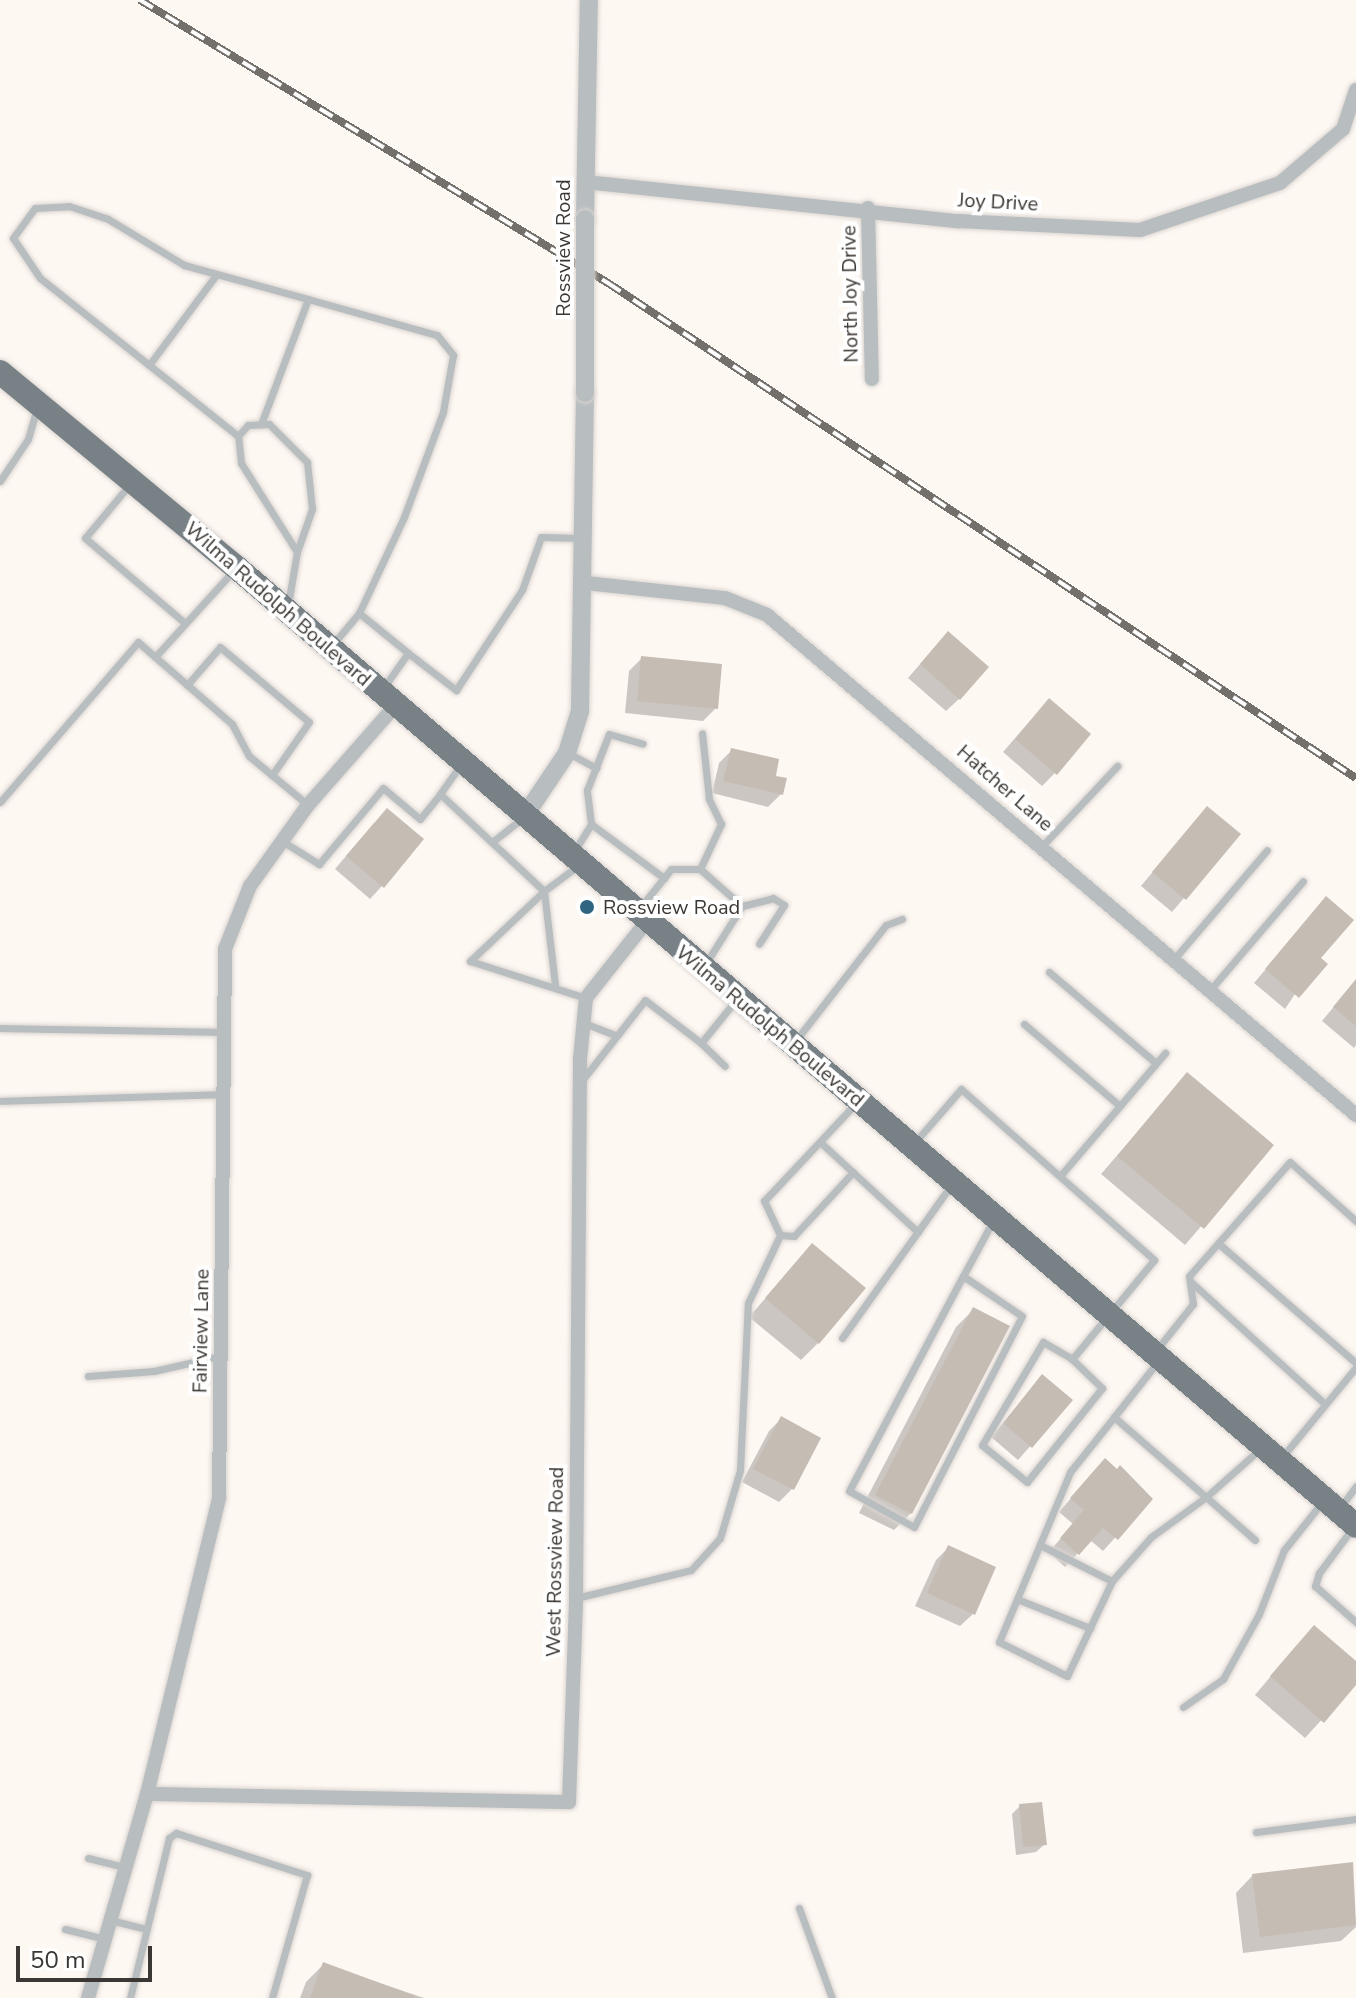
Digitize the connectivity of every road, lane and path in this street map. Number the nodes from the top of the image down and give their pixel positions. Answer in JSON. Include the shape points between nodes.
{"nodes":[{"id":1,"x":589,"y":0,"type":"edge"},
{"id":2,"x":1356,"y":90,"type":"edge"},
{"id":3,"x":585,"y":182,"type":"junction"},
{"id":4,"x":868,"y":208,"type":"junction"},
{"id":5,"x":216,"y":275,"type":"junction"},
{"id":6,"x":308,"y":299,"type":"junction"},
{"id":7,"x":149,"y":365,"type":"junction"},
{"id":8,"x":0,"y":372,"type":"edge"},
{"id":9,"x":872,"y":379,"type":"dead end"},
{"id":10,"x":38,"y":402,"type":"junction"},
{"id":11,"x":261,"y":424,"type":"junction"},
{"id":12,"x":238,"y":436,"type":"junction"},
{"id":13,"x":133,"y":480,"type":"junction"},
{"id":14,"x":0,"y":481,"type":"edge"},
{"id":15,"x":585,"y":538,"type":"junction"},
{"id":16,"x":297,"y":552,"type":"junction"},
{"id":17,"x":236,"y":567,"type":"junction"},
{"id":18,"x":586,"y":583,"type":"junction"},
{"id":19,"x":287,"y":611,"type":"junction"},
{"id":20,"x":359,"y":613,"type":"junction"},
{"id":21,"x":185,"y":623,"type":"junction"},
{"id":22,"x":330,"y":648,"type":"junction"},
{"id":23,"x":408,"y":653,"type":"junction"},
{"id":24,"x":155,"y":657,"type":"junction"},
{"id":25,"x":187,"y":685,"type":"junction"},
{"id":26,"x":388,"y":699,"type":"junction"},
{"id":27,"x":702,"y":733,"type":"dead end"},
{"id":28,"x":643,"y":744,"type":"dead end"},
{"id":29,"x":567,"y":753,"type":"junction"},
{"id":30,"x":461,"y":764,"type":"junction"},
{"id":31,"x":1117,"y":766,"type":"dead end"},
{"id":32,"x":596,"y":768,"type":"junction"},
{"id":33,"x":272,"y":775,"type":"junction"},
{"id":34,"x":440,"y":794,"type":"junction"},
{"id":35,"x":0,"y":802,"type":"edge"},
{"id":36,"x":308,"y":805,"type":"junction"},
{"id":37,"x":524,"y":817,"type":"junction"},
{"id":38,"x":591,"y":824,"type":"junction"},
{"id":39,"x":282,"y":841,"type":"junction"},
{"id":40,"x":492,"y":842,"type":"junction"},
{"id":41,"x":1042,"y":846,"type":"junction"},
{"id":42,"x":1267,"y":850,"type":"dead end"},
{"id":43,"x":576,"y":860,"type":"junction"},
{"id":44,"x":700,"y":869,"type":"junction"},
{"id":45,"x":664,"y":878,"type":"junction"},
{"id":46,"x":1303,"y":881,"type":"dead end"},
{"id":47,"x":544,"y":891,"type":"junction"},
{"id":48,"x":742,"y":906,"type":"junction"},
{"id":49,"x":642,"y":917,"type":"junction"},
{"id":50,"x":902,"y":919,"type":"dead end"},
{"id":51,"x":759,"y":944,"type":"dead end"},
{"id":52,"x":1174,"y":959,"type":"junction"},
{"id":53,"x":702,"y":968,"type":"junction"},
{"id":54,"x":1049,"y":972,"type":"dead end"},
{"id":55,"x":555,"y":985,"type":"junction"},
{"id":56,"x":1210,"y":990,"type":"junction"},
{"id":57,"x":586,"y":998,"type":"junction"},
{"id":58,"x":737,"y":998,"type":"junction"},
{"id":59,"x":583,"y":1023,"type":"junction"},
{"id":60,"x":1024,"y":1024,"type":"dead end"},
{"id":61,"x":0,"y":1028,"type":"edge"},
{"id":62,"x":224,"y":1032,"type":"junction"},
{"id":63,"x":616,"y":1035,"type":"junction"},
{"id":64,"x":701,"y":1043,"type":"junction"},
{"id":65,"x":792,"y":1045,"type":"junction"},
{"id":66,"x":1165,"y":1053,"type":"dead end"},
{"id":67,"x":1156,"y":1063,"type":"junction"},
{"id":68,"x":725,"y":1066,"type":"dead end"},
{"id":69,"x":579,"y":1084,"type":"junction"},
{"id":70,"x":223,"y":1094,"type":"junction"},
{"id":71,"x":0,"y":1101,"type":"edge"},
{"id":72,"x":858,"y":1101,"type":"junction"},
{"id":73,"x":1120,"y":1106,"type":"junction"},
{"id":74,"x":1354,"y":1108,"type":"edge"},
{"id":75,"x":820,"y":1142,"type":"junction"},
{"id":76,"x":911,"y":1147,"type":"junction"},
{"id":77,"x":853,"y":1172,"type":"junction"},
{"id":78,"x":1060,"y":1176,"type":"junction"},
{"id":79,"x":953,"y":1182,"type":"junction"},
{"id":80,"x":995,"y":1217,"type":"junction"},
{"id":81,"x":1356,"y":1221,"type":"edge"},
{"id":82,"x":918,"y":1232,"type":"junction"},
{"id":83,"x":780,"y":1235,"type":"junction"},
{"id":84,"x":1218,"y":1243,"type":"junction"},
{"id":85,"x":963,"y":1276,"type":"junction"},
{"id":86,"x":1190,"y":1281,"type":"junction"},
{"id":87,"x":1107,"y":1313,"type":"junction"},
{"id":88,"x":842,"y":1338,"type":"dead end"},
{"id":89,"x":220,"y":1356,"type":"junction"},
{"id":90,"x":1157,"y":1356,"type":"junction"},
{"id":91,"x":1072,"y":1359,"type":"junction"},
{"id":92,"x":1356,"y":1365,"type":"edge"},
{"id":93,"x":88,"y":1376,"type":"dead end"},
{"id":94,"x":1325,"y":1404,"type":"junction"},
{"id":95,"x":1114,"y":1417,"type":"junction"},
{"id":96,"x":1270,"y":1454,"type":"junction"},
{"id":97,"x":1356,"y":1486,"type":"edge"},
{"id":98,"x":1206,"y":1497,"type":"junction"},
{"id":99,"x":1343,"y":1515,"type":"edge"},
{"id":100,"x":1255,"y":1540,"type":"dead end"},
{"id":101,"x":1040,"y":1545,"type":"junction"},
{"id":102,"x":1112,"y":1581,"type":"junction"},
{"id":103,"x":576,"y":1598,"type":"junction"},
{"id":104,"x":1017,"y":1599,"type":"junction"},
{"id":105,"x":1356,"y":1622,"type":"edge"},
{"id":106,"x":1090,"y":1628,"type":"junction"},
{"id":107,"x":1183,"y":1707,"type":"dead end"},
{"id":108,"x":147,"y":1794,"type":"junction"},
{"id":109,"x":1356,"y":1819,"type":"edge"},
{"id":110,"x":1256,"y":1832,"type":"dead end"},
{"id":111,"x":88,"y":1858,"type":"dead end"},
{"id":112,"x":125,"y":1867,"type":"junction"},
{"id":113,"x":799,"y":1908,"type":"dead end"},
{"id":114,"x":110,"y":1920,"type":"junction"},
{"id":115,"x":65,"y":1929,"type":"dead end"},
{"id":116,"x":147,"y":1929,"type":"junction"},
{"id":117,"x":105,"y":1939,"type":"junction"},
{"id":118,"x":88,"y":1998,"type":"edge"},
{"id":119,"x":130,"y":1998,"type":"edge"},
{"id":120,"x":272,"y":1998,"type":"edge"},
{"id":121,"x":832,"y":1998,"type":"edge"}],
"edges":[{"from":1,"to":3,"type":"street","name":"Rossview Road"},
{"from":2,"to":4,"type":"street","name":"Joy Drive","via":[[1343,129],[1280,183],[1140,230],[958,221]]},
{"from":3,"to":4,"type":"street","name":"Joy Drive"},
{"from":3,"to":15,"type":"street","name":"Rossview Road","bridge":true},
{"from":4,"to":9,"type":"street","name":"North Joy Drive"},
{"from":5,"to":6,"type":"lane"},
{"from":5,"to":7,"type":"lane"},
{"from":5,"to":7,"type":"lane","via":[[184,265],[108,219],[69,206],[35,208],[13,238],[40,278]]},
{"from":6,"to":11,"type":"lane"},
{"from":6,"to":20,"type":"lane","via":[[437,335],[453,355],[443,412],[404,517]]},
{"from":7,"to":12,"type":"lane"},
{"from":8,"to":10,"type":"highway","name":"Wilma Rudolph Boulevard"},
{"from":10,"to":13,"type":"highway","name":"Wilma Rudolph Boulevard"},
{"from":10,"to":14,"type":"lane","via":[[28,439]]},
{"from":11,"to":12,"type":"lane","via":[[248,425]]},
{"from":11,"to":16,"type":"lane","via":[[287,437],[307,462],[312,509]]},
{"from":12,"to":16,"type":"lane","via":[[241,463]]},
{"from":13,"to":17,"type":"highway","name":"Wilma Rudolph Boulevard"},
{"from":13,"to":21,"type":"lane","via":[[85,538]]},
{"from":15,"to":18,"type":"street","name":"Rossview Road"},
{"from":15,"to":23,"type":"lane","via":[[541,537],[522,590],[456,690]]},
{"from":16,"to":19,"type":"lane"},
{"from":17,"to":19,"type":"highway","name":"Wilma Rudolph Boulevard"},
{"from":17,"to":21,"type":"lane"},
{"from":18,"to":29,"type":"street","name":"Rossview Road","via":[[580,711]]},
{"from":18,"to":41,"type":"street","name":"Hatcher Lane","via":[[725,598],[767,615]]},
{"from":19,"to":22,"type":"highway","name":"Wilma Rudolph Boulevard"},
{"from":20,"to":22,"type":"lane"},
{"from":20,"to":23,"type":"lane"},
{"from":21,"to":24,"type":"lane"},
{"from":22,"to":26,"type":"highway","name":"Wilma Rudolph Boulevard"},
{"from":23,"to":26,"type":"lane"},
{"from":24,"to":25,"type":"lane"},
{"from":24,"to":35,"type":"lane","via":[[138,642]]},
{"from":25,"to":33,"type":"lane","via":[[232,724],[249,756]]},
{"from":25,"to":33,"type":"lane","via":[[220,647],[309,722]]},
{"from":26,"to":30,"type":"highway","name":"Wilma Rudolph Boulevard"},
{"from":26,"to":36,"type":"street","name":"Fairview Lane"},
{"from":27,"to":44,"type":"lane","via":[[709,799],[721,824]]},
{"from":28,"to":32,"type":"lane","via":[[609,734]]},
{"from":29,"to":32,"type":"lane"},
{"from":29,"to":37,"type":"street","name":"Rossview Road"},
{"from":30,"to":34,"type":"lane"},
{"from":30,"to":37,"type":"highway","name":"Wilma Rudolph Boulevard"},
{"from":31,"to":41,"type":"lane"},
{"from":32,"to":38,"type":"lane","via":[[587,790]]},
{"from":33,"to":36,"type":"lane"},
{"from":34,"to":39,"type":"lane","via":[[420,819],[383,788],[319,864]]},
{"from":34,"to":40,"type":"lane"},
{"from":36,"to":39,"type":"street","name":"Fairview Lane"},
{"from":37,"to":40,"type":"lane"},
{"from":37,"to":43,"type":"highway","name":"Wilma Rudolph Boulevard"},
{"from":38,"to":43,"type":"lane"},
{"from":38,"to":45,"type":"lane"},
{"from":39,"to":62,"type":"street","name":"Fairview Lane","via":[[250,886],[225,949]]},
{"from":40,"to":47,"type":"lane"},
{"from":41,"to":52,"type":"street","name":"Hatcher Lane"},
{"from":42,"to":52,"type":"lane"},
{"from":43,"to":47,"type":"lane"},
{"from":43,"to":49,"type":"highway","name":"Wilma Rudolph Boulevard"},
{"from":44,"to":45,"type":"lane","via":[[671,869]]},
{"from":44,"to":48,"type":"lane"},
{"from":45,"to":49,"type":"lane"},
{"from":46,"to":56,"type":"lane"},
{"from":47,"to":55,"type":"lane"},
{"from":47,"to":55,"type":"lane","via":[[470,961]]},
{"from":48,"to":51,"type":"lane","via":[[773,898],[784,905]]},
{"from":48,"to":53,"type":"lane"},
{"from":49,"to":53,"type":"highway","name":"Wilma Rudolph Boulevard"},
{"from":49,"to":57,"type":"street"},
{"from":50,"to":65,"type":"lane","via":[[886,925]]},
{"from":52,"to":56,"type":"street","name":"Hatcher Lane"},
{"from":53,"to":58,"type":"highway","name":"Wilma Rudolph Boulevard"},
{"from":54,"to":67,"type":"lane"},
{"from":55,"to":57,"type":"lane"},
{"from":56,"to":74,"type":"street","name":"Hatcher Lane"},
{"from":57,"to":59,"type":"street","name":"West Rossview Road"},
{"from":58,"to":64,"type":"lane"},
{"from":58,"to":65,"type":"highway","name":"Wilma Rudolph Boulevard"},
{"from":59,"to":63,"type":"lane"},
{"from":59,"to":69,"type":"street","name":"West Rossview Road"},
{"from":60,"to":73,"type":"lane"},
{"from":61,"to":62,"type":"lane"},
{"from":62,"to":70,"type":"street","name":"Fairview Lane"},
{"from":63,"to":64,"type":"lane","via":[[645,1000]]},
{"from":63,"to":69,"type":"lane"},
{"from":64,"to":68,"type":"lane"},
{"from":65,"to":72,"type":"highway","name":"Wilma Rudolph Boulevard"},
{"from":66,"to":67,"type":"lane"},
{"from":67,"to":73,"type":"lane"},
{"from":69,"to":103,"type":"street","name":"West Rossview Road"},
{"from":70,"to":71,"type":"lane"},
{"from":70,"to":89,"type":"street","name":"Fairview Lane"},
{"from":72,"to":75,"type":"lane"},
{"from":72,"to":76,"type":"highway","name":"Wilma Rudolph Boulevard"},
{"from":73,"to":78,"type":"lane"},
{"from":75,"to":77,"type":"lane"},
{"from":75,"to":83,"type":"lane","via":[[764,1201]]},
{"from":76,"to":78,"type":"lane","via":[[961,1089]]},
{"from":76,"to":79,"type":"highway","name":"Wilma Rudolph Boulevard"},
{"from":77,"to":82,"type":"lane"},
{"from":77,"to":83,"type":"lane","via":[[794,1236]]},
{"from":78,"to":87,"type":"lane","via":[[1154,1260]]},
{"from":79,"to":80,"type":"highway","name":"Wilma Rudolph Boulevard"},
{"from":79,"to":82,"type":"lane"},
{"from":80,"to":85,"type":"lane"},
{"from":80,"to":87,"type":"highway","name":"Wilma Rudolph Boulevard"},
{"from":81,"to":84,"type":"lane","via":[[1290,1162]]},
{"from":82,"to":88,"type":"lane"},
{"from":83,"to":103,"type":"lane","via":[[748,1303],[740,1470],[720,1538],[691,1570]]},
{"from":84,"to":86,"type":"lane"},
{"from":84,"to":92,"type":"lane"},
{"from":85,"to":85,"type":"lane","via":[[849,1491],[914,1527],[1022,1316]]},
{"from":86,"to":90,"type":"lane","via":[[1193,1304]]},
{"from":86,"to":94,"type":"lane"},
{"from":87,"to":90,"type":"highway","name":"Wilma Rudolph Boulevard"},
{"from":87,"to":91,"type":"lane"},
{"from":89,"to":93,"type":"lane","via":[[154,1371]]},
{"from":89,"to":108,"type":"street","name":"Fairview Lane","via":[[219,1498]]},
{"from":90,"to":95,"type":"lane"},
{"from":90,"to":96,"type":"highway","name":"Wilma Rudolph Boulevard"},
{"from":91,"to":91,"type":"lane","via":[[1102,1388],[1027,1482],[982,1445],[1043,1342]]},
{"from":92,"to":94,"type":"lane"},
{"from":94,"to":96,"type":"lane"},
{"from":95,"to":98,"type":"lane"},
{"from":95,"to":101,"type":"lane","via":[[1070,1472]]},
{"from":96,"to":98,"type":"lane"},
{"from":96,"to":99,"type":"highway","name":"Wilma Rudolph Boulevard"},
{"from":97,"to":99,"type":"lane"},
{"from":98,"to":100,"type":"lane"},
{"from":98,"to":102,"type":"lane","via":[[1151,1537]]},
{"from":99,"to":105,"type":"lane","via":[[1315,1586]]},
{"from":99,"to":107,"type":"lane","via":[[1284,1550],[1259,1614],[1223,1679]]},
{"from":101,"to":102,"type":"lane"},
{"from":101,"to":104,"type":"lane"},
{"from":102,"to":106,"type":"lane"},
{"from":103,"to":108,"type":"street","name":"West Rossview Road","via":[[569,1802]]},
{"from":104,"to":106,"type":"lane"},
{"from":104,"to":106,"type":"lane","via":[[999,1642],[1067,1676]]},
{"from":108,"to":112,"type":"street","name":"Fairview Lane"},
{"from":109,"to":110,"type":"lane"},
{"from":111,"to":112,"type":"lane"},
{"from":112,"to":114,"type":"street","name":"Fairview Lane"},
{"from":113,"to":121,"type":"lane"},
{"from":114,"to":116,"type":"lane"},
{"from":114,"to":117,"type":"street","name":"Fairview Lane"},
{"from":115,"to":117,"type":"lane"},
{"from":116,"to":119,"type":"lane"},
{"from":116,"to":120,"type":"lane","via":[[169,1838],[176,1833],[307,1875]]},
{"from":117,"to":118,"type":"street","name":"Fairview Lane"}]}
